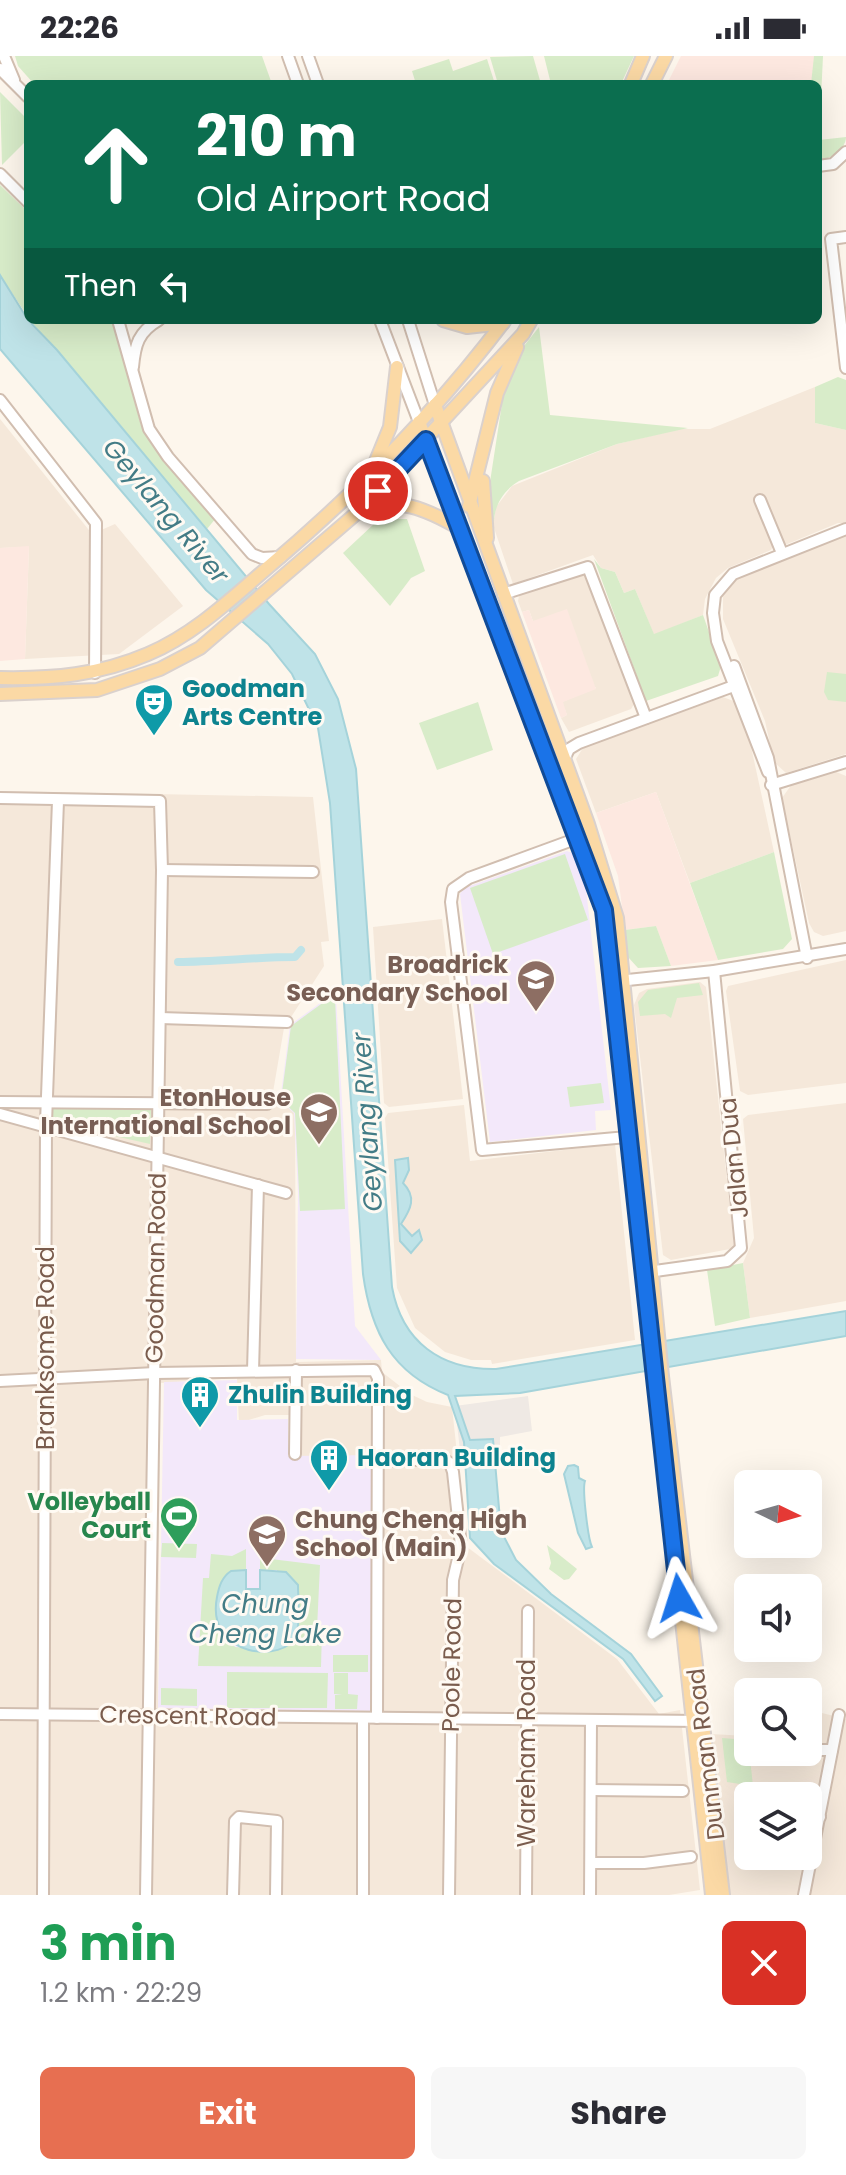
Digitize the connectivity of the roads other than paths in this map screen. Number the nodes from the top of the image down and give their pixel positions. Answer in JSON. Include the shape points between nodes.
{"nodes":[{"id":1,"x":4,"y":56,"type":"edge"},
{"id":2,"x":288,"y":56,"type":"edge"},
{"id":3,"x":308,"y":56,"type":"edge"},
{"id":4,"x":643,"y":56,"type":"edge"},
{"id":5,"x":666,"y":56,"type":"edge"},
{"id":6,"x":0,"y":69,"type":"edge"},
{"id":7,"x":297,"y":80,"type":"edge"},
{"id":8,"x":317,"y":80,"type":"edge"},
{"id":9,"x":633,"y":80,"type":"edge"},
{"id":10,"x":654,"y":80,"type":"edge"},
{"id":11,"x":16,"y":86,"type":"junction"},
{"id":12,"x":24,"y":93,"type":"edge"},
{"id":13,"x":846,"y":152,"type":"edge"},
{"id":14,"x":822,"y":165,"type":"edge"},
{"id":15,"x":0,"y":174,"type":"edge"},
{"id":16,"x":24,"y":198,"type":"edge"},
{"id":17,"x":846,"y":237,"type":"edge"},
{"id":18,"x":842,"y":302,"type":"edge"},
{"id":19,"x":119,"y":324,"type":"edge"},
{"id":20,"x":153,"y":324,"type":"edge"},
{"id":21,"x":382,"y":324,"type":"edge"},
{"id":22,"x":409,"y":324,"type":"edge"},
{"id":23,"x":457,"y":324,"type":"edge"},
{"id":24,"x":486,"y":324,"type":"edge"},
{"id":25,"x":502,"y":324,"type":"edge"},
{"id":26,"x":529,"y":324,"type":"edge"},
{"id":27,"x":523,"y":334,"type":"junction"},
{"id":28,"x":397,"y":367,"type":"junction"},
{"id":29,"x":846,"y":368,"type":"edge"},
{"id":30,"x":132,"y":379,"type":"junction"},
{"id":31,"x":0,"y":400,"type":"edge"},
{"id":32,"x":435,"y":405,"type":"junction"},
{"id":33,"x":419,"y":422,"type":"junction"},
{"id":34,"x":440,"y":422,"type":"junction"},
{"id":35,"x":426,"y":440,"type":"junction"},
{"id":36,"x":485,"y":452,"type":"junction"},
{"id":37,"x":365,"y":483,"type":"junction"},
{"id":38,"x":760,"y":500,"type":"dead end"},
{"id":39,"x":469,"y":506,"type":"junction"},
{"id":40,"x":358,"y":512,"type":"junction"},
{"id":41,"x":459,"y":528,"type":"junction"},
{"id":42,"x":846,"y":529,"type":"edge"},
{"id":43,"x":782,"y":553,"type":"junction"},
{"id":44,"x":281,"y":557,"type":"junction"},
{"id":45,"x":489,"y":557,"type":"junction"},
{"id":46,"x":503,"y":594,"type":"junction"},
{"id":47,"x":95,"y":673,"type":"junction"},
{"id":48,"x":0,"y":678,"type":"edge"},
{"id":49,"x":737,"y":682,"type":"junction"},
{"id":50,"x":0,"y":694,"type":"edge"},
{"id":51,"x":645,"y":715,"type":"junction"},
{"id":52,"x":557,"y":741,"type":"junction"},
{"id":53,"x":564,"y":759,"type":"junction"},
{"id":54,"x":846,"y":762,"type":"edge"},
{"id":55,"x":771,"y":785,"type":"junction"},
{"id":56,"x":0,"y":798,"type":"edge"},
{"id":57,"x":58,"y":801,"type":"junction"},
{"id":58,"x":587,"y":823,"type":"junction"},
{"id":59,"x":578,"y":838,"type":"junction"},
{"id":60,"x":162,"y":870,"type":"junction"},
{"id":61,"x":313,"y":872,"type":"dead end"},
{"id":62,"x":846,"y":942,"type":"edge"},
{"id":63,"x":846,"y":949,"type":"edge"},
{"id":64,"x":806,"y":955,"type":"junction"},
{"id":65,"x":714,"y":971,"type":"junction"},
{"id":66,"x":616,"y":981,"type":"junction"},
{"id":67,"x":160,"y":1018,"type":"junction"},
{"id":68,"x":287,"y":1022,"type":"dead end"},
{"id":69,"x":47,"y":1101,"type":"junction"},
{"id":70,"x":0,"y":1102,"type":"edge"},
{"id":71,"x":159,"y":1102,"type":"junction"},
{"id":72,"x":267,"y":1104,"type":"dead end"},
{"id":73,"x":0,"y":1114,"type":"edge"},
{"id":74,"x":46,"y":1127,"type":"junction"},
{"id":75,"x":627,"y":1137,"type":"junction"},
{"id":76,"x":158,"y":1155,"type":"junction"},
{"id":77,"x":258,"y":1185,"type":"junction"},
{"id":78,"x":286,"y":1193,"type":"dead end"},
{"id":79,"x":646,"y":1273,"type":"junction"},
{"id":80,"x":296,"y":1370,"type":"junction"},
{"id":81,"x":253,"y":1371,"type":"junction"},
{"id":82,"x":155,"y":1373,"type":"junction"},
{"id":83,"x":45,"y":1378,"type":"junction"},
{"id":84,"x":0,"y":1381,"type":"edge"},
{"id":85,"x":295,"y":1454,"type":"dead end"},
{"id":86,"x":377,"y":1461,"type":"junction"},
{"id":87,"x":528,"y":1611,"type":"dead end"},
{"id":88,"x":0,"y":1714,"type":"edge"},
{"id":89,"x":45,"y":1715,"type":"junction"},
{"id":90,"x":839,"y":1715,"type":"dead end"},
{"id":91,"x":150,"y":1716,"type":"junction"},
{"id":92,"x":363,"y":1718,"type":"junction"},
{"id":93,"x":377,"y":1718,"type":"junction"},
{"id":94,"x":450,"y":1719,"type":"junction"},
{"id":95,"x":527,"y":1720,"type":"junction"},
{"id":96,"x":591,"y":1721,"type":"junction"},
{"id":97,"x":697,"y":1722,"type":"junction"},
{"id":98,"x":822,"y":1750,"type":"edge"},
{"id":99,"x":832,"y":1750,"type":"junction"},
{"id":100,"x":591,"y":1790,"type":"junction"},
{"id":101,"x":683,"y":1791,"type":"dead end"},
{"id":102,"x":822,"y":1806,"type":"edge"},
{"id":103,"x":691,"y":1857,"type":"dead end"},
{"id":104,"x":591,"y":1863,"type":"junction"},
{"id":105,"x":809,"y":1870,"type":"edge"},
{"id":106,"x":43,"y":1895,"type":"edge"},
{"id":107,"x":146,"y":1895,"type":"edge"},
{"id":108,"x":233,"y":1895,"type":"edge"},
{"id":109,"x":276,"y":1895,"type":"edge"},
{"id":110,"x":363,"y":1895,"type":"edge"},
{"id":111,"x":449,"y":1895,"type":"edge"},
{"id":112,"x":526,"y":1895,"type":"edge"},
{"id":113,"x":590,"y":1895,"type":"edge"},
{"id":114,"x":712,"y":1895,"type":"edge"},
{"id":115,"x":723,"y":1895,"type":"edge"},
{"id":116,"x":804,"y":1895,"type":"edge"}],
"edges":[{"from":1,"to":11,"type":"street"},
{"from":2,"to":7,"type":"street"},
{"from":3,"to":8,"type":"street"},
{"from":4,"to":9,"type":"main road"},
{"from":5,"to":10,"type":"main road"},
{"from":6,"to":11,"type":"street"},
{"from":11,"to":12,"type":"street"},
{"from":13,"to":14,"type":"street","via":[[833,164]]},
{"from":15,"to":16,"type":"street"},
{"from":17,"to":18,"type":"street","via":[[831,239]]},
{"from":18,"to":29,"type":"street"},
{"from":19,"to":30,"type":"street"},
{"from":20,"to":30,"type":"street","via":[[138,339]]},
{"from":21,"to":28,"type":"street"},
{"from":22,"to":32,"type":"street"},
{"from":23,"to":24,"type":"main road"},
{"from":25,"to":32,"type":"main road"},
{"from":26,"to":27,"type":"main road"},
{"from":27,"to":34,"type":"main road"},
{"from":27,"to":36,"type":"main road","via":[[497,393]]},
{"from":28,"to":33,"type":"street"},
{"from":28,"to":37,"type":"main road","via":[[387,440]]},
{"from":30,"to":44,"type":"street","via":[[149,429],[168,457],[252,554]]},
{"from":31,"to":47,"type":"street","via":[[96,523]]},
{"from":32,"to":33,"type":"main road"},
{"from":32,"to":34,"type":"main road"},
{"from":33,"to":35,"type":"main road"},
{"from":33,"to":37,"type":"main road"},
{"from":34,"to":35,"type":"main road"},
{"from":34,"to":39,"type":"main road"},
{"from":35,"to":40,"type":"main road"},
{"from":35,"to":41,"type":"main road"},
{"from":36,"to":39,"type":"main road"},
{"from":36,"to":45,"type":"main road","via":[[482,492]]},
{"from":37,"to":44,"type":"main road"},
{"from":38,"to":43,"type":"street"},
{"from":39,"to":45,"type":"main road"},
{"from":40,"to":41,"type":"main road","via":[[388,504],[413,506]]},
{"from":40,"to":50,"type":"main road","via":[[200,648],[132,681],[67,694]]},
{"from":41,"to":59,"type":"main road"},
{"from":42,"to":43,"type":"street"},
{"from":43,"to":49,"type":"street","via":[[733,574],[713,604],[717,641]]},
{"from":44,"to":47,"type":"main road","via":[[214,612],[151,653]]},
{"from":45,"to":46,"type":"main road"},
{"from":46,"to":51,"type":"street","via":[[588,567]]},
{"from":46,"to":52,"type":"main road"},
{"from":47,"to":48,"type":"main road"},
{"from":49,"to":51,"type":"street"},
{"from":49,"to":55,"type":"street"},
{"from":51,"to":52,"type":"street"},
{"from":51,"to":53,"type":"street","via":[[579,743]]},
{"from":52,"to":53,"type":"main road"},
{"from":53,"to":58,"type":"main road"},
{"from":54,"to":55,"type":"street"},
{"from":55,"to":64,"type":"street"},
{"from":56,"to":57,"type":"street","name":"Goodman Road"},
{"from":57,"to":60,"type":"street","name":"Goodman Road","via":[[160,801]]},
{"from":57,"to":69,"type":"street","name":"Branksome Road"},
{"from":58,"to":59,"type":"street"},
{"from":58,"to":66,"type":"main road","via":[[617,918]]},
{"from":59,"to":66,"type":"main road","via":[[604,910]]},
{"from":59,"to":75,"type":"street","via":[[469,878],[453,889],[482,1150]]},
{"from":60,"to":61,"type":"street"},
{"from":60,"to":67,"type":"street","name":"Goodman Road"},
{"from":62,"to":64,"type":"street"},
{"from":63,"to":64,"type":"street"},
{"from":64,"to":65,"type":"street"},
{"from":65,"to":66,"type":"street"},
{"from":65,"to":79,"type":"street","name":"Jalan Dua","via":[[741,1248],[727,1261]]},
{"from":66,"to":75,"type":"main road"},
{"from":66,"to":79,"type":"main road"},
{"from":67,"to":68,"type":"street"},
{"from":67,"to":71,"type":"street","name":"Goodman Road"},
{"from":69,"to":70,"type":"street"},
{"from":69,"to":71,"type":"street"},
{"from":69,"to":74,"type":"street","name":"Branksome Road"},
{"from":71,"to":72,"type":"street"},
{"from":71,"to":76,"type":"street","name":"Goodman Road"},
{"from":73,"to":74,"type":"street"},
{"from":74,"to":76,"type":"street"},
{"from":74,"to":83,"type":"street","name":"Branksome Road"},
{"from":75,"to":79,"type":"main road"},
{"from":76,"to":77,"type":"street"},
{"from":76,"to":82,"type":"street","name":"Goodman Road"},
{"from":77,"to":78,"type":"street"},
{"from":77,"to":81,"type":"street"},
{"from":79,"to":97,"type":"main road","name":"Dunman Road"},
{"from":80,"to":81,"type":"street"},
{"from":80,"to":85,"type":"street"},
{"from":80,"to":86,"type":"street","via":[[374,1370]]},
{"from":81,"to":82,"type":"street"},
{"from":82,"to":83,"type":"street"},
{"from":82,"to":91,"type":"street","name":"Goodman Road"},
{"from":83,"to":84,"type":"street"},
{"from":83,"to":89,"type":"street","name":"Branksome Road"},
{"from":86,"to":93,"type":"street"},
{"from":86,"to":94,"type":"street","name":"Poole Road","via":[[443,1459],[451,1467],[461,1546],[453,1580]]},
{"from":87,"to":95,"type":"street","name":"Wareham Road"},
{"from":88,"to":89,"type":"street","name":"Crescent Road"},
{"from":89,"to":91,"type":"street","name":"Crescent Road"},
{"from":89,"to":106,"type":"street","name":"Branksome Road"},
{"from":90,"to":99,"type":"street"},
{"from":91,"to":92,"type":"street","name":"Crescent Road"},
{"from":91,"to":107,"type":"street","name":"Goodman Road"},
{"from":92,"to":93,"type":"street","name":"Crescent Road"},
{"from":92,"to":110,"type":"street"},
{"from":93,"to":94,"type":"street","name":"Crescent Road"},
{"from":94,"to":95,"type":"street","name":"Crescent Road"},
{"from":94,"to":111,"type":"street","name":"Poole Road"},
{"from":95,"to":96,"type":"street","name":"Crescent Road"},
{"from":95,"to":112,"type":"street","name":"Wareham Road"},
{"from":96,"to":97,"type":"street","name":"Crescent Road"},
{"from":96,"to":100,"type":"street"},
{"from":97,"to":114,"type":"main road","name":"Dunman Road"},
{"from":97,"to":115,"type":"main road","name":"Dunman Road"},
{"from":98,"to":99,"type":"street"},
{"from":99,"to":102,"type":"street"},
{"from":100,"to":101,"type":"street"},
{"from":100,"to":104,"type":"street"},
{"from":103,"to":104,"type":"street"},
{"from":104,"to":113,"type":"street"},
{"from":105,"to":116,"type":"street"},
{"from":108,"to":109,"type":"street","via":[[239,1817],[277,1821]]}]}
